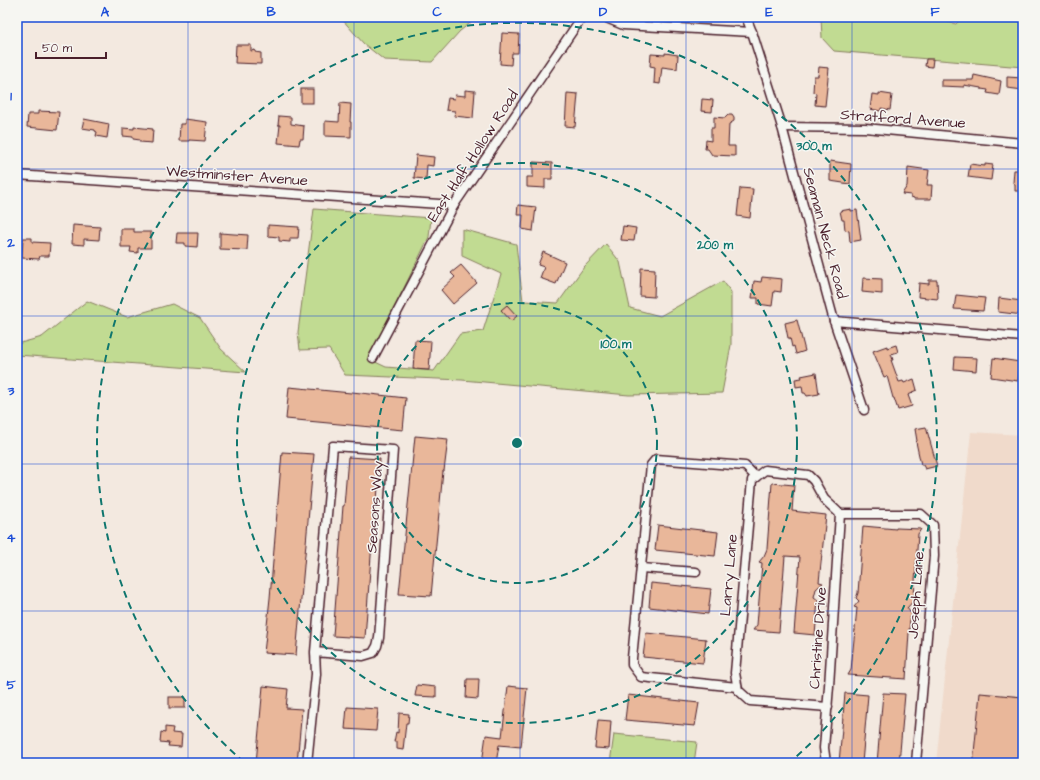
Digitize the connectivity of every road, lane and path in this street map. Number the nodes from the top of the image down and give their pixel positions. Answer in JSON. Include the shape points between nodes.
{"nodes":[{"id":1,"x":582,"y":17,"type":"edge"},
{"id":2,"x":604,"y":17,"type":"edge"},
{"id":3,"x":746,"y":17,"type":"edge"},
{"id":4,"x":752,"y":32,"type":"junction"},
{"id":5,"x":782,"y":127,"type":"junction"},
{"id":6,"x":1023,"y":143,"type":"edge"},
{"id":7,"x":17,"y":175,"type":"edge"},
{"id":8,"x":454,"y":205,"type":"junction"},
{"id":9,"x":834,"y":321,"type":"junction"},
{"id":10,"x":1023,"y":337,"type":"edge"},
{"id":11,"x":373,"y":358,"type":"dead end"},
{"id":12,"x":864,"y":410,"type":"dead end"},
{"id":13,"x":756,"y":477,"type":"junction"},
{"id":14,"x":840,"y":514,"type":"junction"},
{"id":15,"x":641,"y":568,"type":"junction"},
{"id":16,"x":696,"y":572,"type":"dead end"},
{"id":17,"x":315,"y":652,"type":"junction"},
{"id":18,"x":738,"y":687,"type":"junction"},
{"id":19,"x":828,"y":707,"type":"junction"},
{"id":20,"x":307,"y":763,"type":"edge"},
{"id":21,"x":826,"y":763,"type":"edge"},
{"id":22,"x":916,"y":763,"type":"edge"}],
"edges":[{"from":1,"to":8,"type":"street","name":"East Half Hollow Road"},
{"from":2,"to":4,"type":"street","via":[[623,25]]},
{"from":3,"to":4,"type":"street","name":"Seaman Neck Road"},
{"from":4,"to":5,"type":"street","name":"Seaman Neck Road"},
{"from":5,"to":6,"type":"street","name":"Stratford Avenue","via":[[865,128]]},
{"from":5,"to":9,"type":"street","name":"Seaman Neck Road"},
{"from":7,"to":8,"type":"street","name":"Westminster Avenue"},
{"from":8,"to":11,"type":"street","name":"East Half Hollow Road"},
{"from":9,"to":10,"type":"street"},
{"from":9,"to":12,"type":"street","name":"Seaman Neck Road"},
{"from":13,"to":14,"type":"street","via":[[765,470],[808,474],[824,499]]},
{"from":13,"to":15,"type":"street","via":[[745,466],[656,459],[653,461]]},
{"from":13,"to":18,"type":"street","name":"Larry Lane","via":[[752,480],[735,673]]},
{"from":14,"to":19,"type":"street","name":"Christine Drive"},
{"from":14,"to":22,"type":"street","name":"Joseph Lane","via":[[921,514],[933,525],[934,556]]},
{"from":15,"to":16,"type":"street"},
{"from":15,"to":18,"type":"street","via":[[632,658],[637,673],[641,677]]},
{"from":17,"to":17,"type":"street","name":"Seasons Way","via":[[333,446],[394,450],[378,646],[373,653],[363,656]]},
{"from":17,"to":20,"type":"street","name":"Seasons Way","via":[[316,674]]},
{"from":18,"to":19,"type":"street","via":[[750,701]]},
{"from":19,"to":21,"type":"street","name":"Christine Drive","via":[[824,748]]}]}
